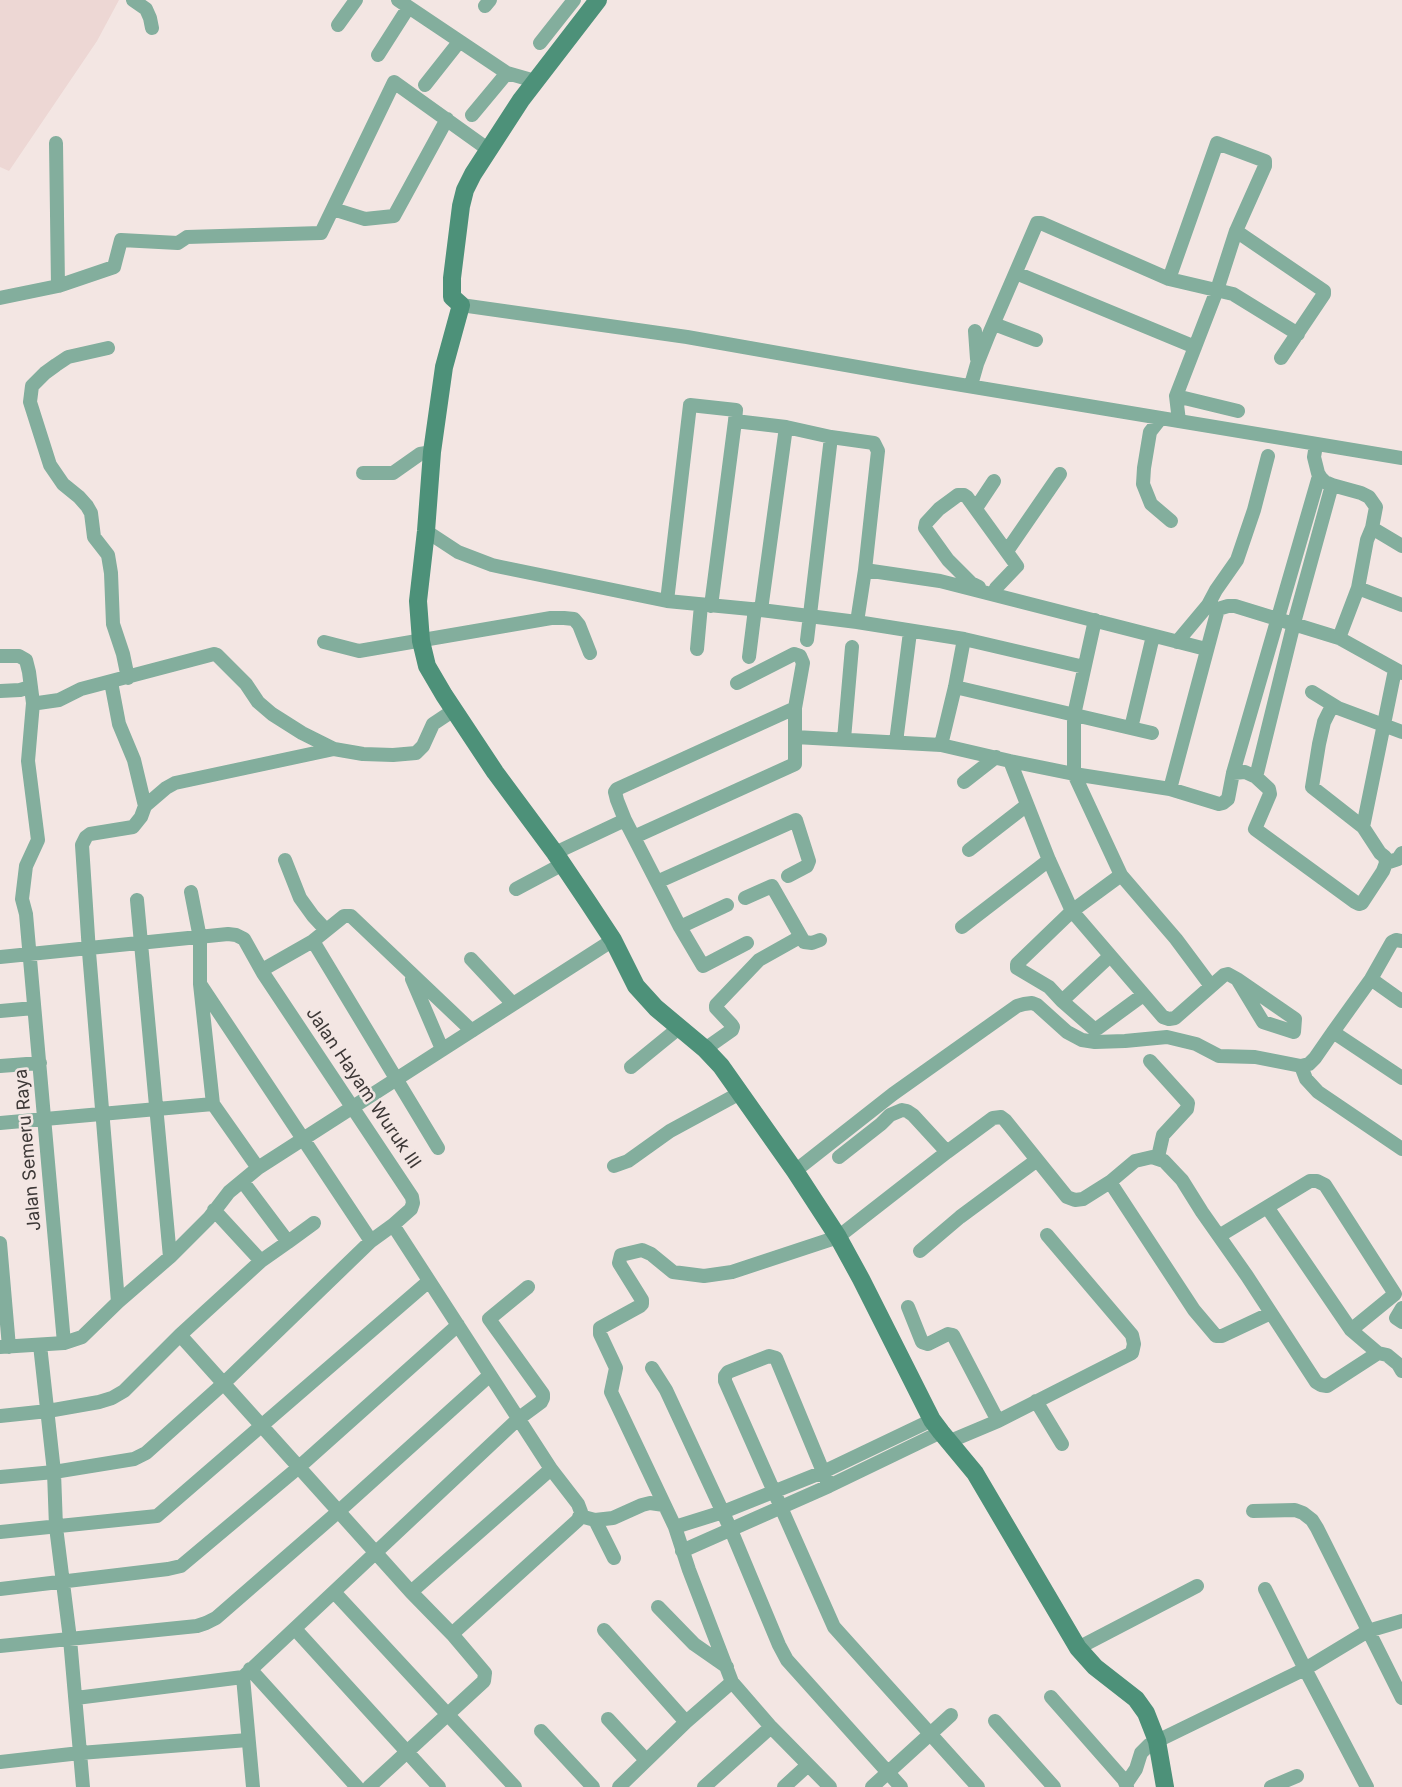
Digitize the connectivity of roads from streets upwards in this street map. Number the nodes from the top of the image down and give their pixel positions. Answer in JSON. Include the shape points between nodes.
{"nodes":[{"id":1,"x":133,"y":0,"type":"edge"},
{"id":2,"x":356,"y":0,"type":"edge"},
{"id":3,"x":575,"y":0,"type":"edge"},
{"id":4,"x":598,"y":0,"type":"edge"},
{"id":5,"x":403,"y":4,"type":"edge"},
{"id":6,"x":338,"y":25,"type":"dead end"},
{"id":7,"x":152,"y":28,"type":"dead end"},
{"id":8,"x":459,"y":42,"type":"junction"},
{"id":9,"x":540,"y":43,"type":"dead end"},
{"id":10,"x":378,"y":55,"type":"dead end"},
{"id":11,"x":507,"y":73,"type":"junction"},
{"id":12,"x":535,"y":81,"type":"junction"},
{"id":13,"x":425,"y":85,"type":"dead end"},
{"id":14,"x":472,"y":115,"type":"dead end"},
{"id":15,"x":447,"y":119,"type":"junction"},
{"id":16,"x":56,"y":143,"type":"dead end"},
{"id":17,"x":489,"y":150,"type":"junction"},
{"id":18,"x":333,"y":209,"type":"junction"},
{"id":19,"x":1236,"y":231,"type":"junction"},
{"id":20,"x":1016,"y":273,"type":"junction"},
{"id":21,"x":1169,"y":279,"type":"junction"},
{"id":22,"x":58,"y":286,"type":"junction"},
{"id":23,"x":1217,"y":289,"type":"junction"},
{"id":24,"x":0,"y":299,"type":"edge"},
{"id":25,"x":456,"y":301,"type":"junction"},
{"id":26,"x":994,"y":324,"type":"junction"},
{"id":27,"x":975,"y":331,"type":"dead end"},
{"id":28,"x":1298,"y":334,"type":"junction"},
{"id":29,"x":1037,"y":340,"type":"dead end"},
{"id":30,"x":1195,"y":347,"type":"junction"},
{"id":31,"x":108,"y":348,"type":"dead end"},
{"id":32,"x":1281,"y":358,"type":"dead end"},
{"id":33,"x":977,"y":364,"type":"junction"},
{"id":34,"x":971,"y":385,"type":"junction"},
{"id":35,"x":1176,"y":396,"type":"junction"},
{"id":36,"x":1238,"y":411,"type":"dead end"},
{"id":37,"x":1161,"y":418,"type":"junction"},
{"id":38,"x":734,"y":421,"type":"junction"},
{"id":39,"x":1179,"y":421,"type":"junction"},
{"id":40,"x":786,"y":427,"type":"junction"},
{"id":41,"x":831,"y":437,"type":"junction"},
{"id":42,"x":1316,"y":445,"type":"junction"},
{"id":43,"x":432,"y":452,"type":"junction"},
{"id":44,"x":1268,"y":456,"type":"dead end"},
{"id":45,"x":1402,"y":458,"type":"edge"},
{"id":46,"x":363,"y":473,"type":"dead end"},
{"id":47,"x":1060,"y":474,"type":"dead end"},
{"id":48,"x":1320,"y":476,"type":"junction"},
{"id":49,"x":994,"y":481,"type":"dead end"},
{"id":50,"x":1332,"y":485,"type":"junction"},
{"id":51,"x":976,"y":508,"type":"junction"},
{"id":52,"x":1171,"y":522,"type":"dead end"},
{"id":53,"x":1372,"y":528,"type":"junction"},
{"id":54,"x":426,"y":531,"type":"junction"},
{"id":55,"x":1402,"y":546,"type":"edge"},
{"id":56,"x":1007,"y":551,"type":"junction"},
{"id":57,"x":865,"y":570,"type":"junction"},
{"id":58,"x":1358,"y":588,"type":"junction"},
{"id":59,"x":1216,"y":590,"type":"junction"},
{"id":60,"x":995,"y":591,"type":"junction"},
{"id":61,"x":667,"y":601,"type":"junction"},
{"id":62,"x":706,"y":605,"type":"junction"},
{"id":63,"x":1402,"y":605,"type":"edge"},
{"id":64,"x":1228,"y":606,"type":"junction"},
{"id":65,"x":758,"y":609,"type":"junction"},
{"id":66,"x":808,"y":617,"type":"junction"},
{"id":67,"x":1277,"y":619,"type":"junction"},
{"id":68,"x":1095,"y":620,"type":"junction"},
{"id":69,"x":857,"y":622,"type":"junction"},
{"id":70,"x":1294,"y":624,"type":"junction"},
{"id":71,"x":910,"y":632,"type":"junction"},
{"id":72,"x":1153,"y":636,"type":"junction"},
{"id":73,"x":1339,"y":638,"type":"junction"},
{"id":74,"x":964,"y":639,"type":"junction"},
{"id":75,"x":807,"y":640,"type":"dead end"},
{"id":76,"x":421,"y":641,"type":"junction"},
{"id":77,"x":324,"y":642,"type":"dead end"},
{"id":78,"x":1177,"y":642,"type":"junction"},
{"id":79,"x":852,"y":647,"type":"dead end"},
{"id":80,"x":697,"y":649,"type":"dead end"},
{"id":81,"x":1206,"y":649,"type":"junction"},
{"id":82,"x":590,"y":653,"type":"dead end"},
{"id":83,"x":0,"y":656,"type":"edge"},
{"id":84,"x":749,"y":657,"type":"dead end"},
{"id":85,"x":1084,"y":667,"type":"junction"},
{"id":86,"x":1399,"y":671,"type":"edge"},
{"id":87,"x":128,"y":678,"type":"junction"},
{"id":88,"x":111,"y":682,"type":"junction"},
{"id":89,"x":737,"y":683,"type":"dead end"},
{"id":90,"x":30,"y":687,"type":"junction"},
{"id":91,"x":955,"y":687,"type":"junction"},
{"id":92,"x":0,"y":691,"type":"edge"},
{"id":93,"x":1312,"y":692,"type":"dead end"},
{"id":94,"x":33,"y":704,"type":"junction"},
{"id":95,"x":795,"y":708,"type":"junction"},
{"id":96,"x":1338,"y":708,"type":"junction"},
{"id":97,"x":454,"y":710,"type":"junction"},
{"id":98,"x":1074,"y":715,"type":"junction"},
{"id":99,"x":1383,"y":725,"type":"junction"},
{"id":100,"x":1131,"y":728,"type":"junction"},
{"id":101,"x":1402,"y":732,"type":"edge"},
{"id":102,"x":1152,"y":733,"type":"dead end"},
{"id":103,"x":795,"y":737,"type":"junction"},
{"id":104,"x":844,"y":739,"type":"junction"},
{"id":105,"x":896,"y":742,"type":"junction"},
{"id":106,"x":941,"y":745,"type":"junction"},
{"id":107,"x":334,"y":749,"type":"junction"},
{"id":108,"x":1003,"y":759,"type":"junction"},
{"id":109,"x":1233,"y":773,"type":"junction"},
{"id":110,"x":1074,"y":774,"type":"junction"},
{"id":111,"x":1256,"y":777,"type":"junction"},
{"id":112,"x":964,"y":782,"type":"dead end"},
{"id":113,"x":1170,"y":789,"type":"junction"},
{"id":114,"x":1027,"y":805,"type":"junction"},
{"id":115,"x":145,"y":806,"type":"junction"},
{"id":116,"x":625,"y":820,"type":"junction"},
{"id":117,"x":1363,"y":827,"type":"junction"},
{"id":118,"x":634,"y":837,"type":"junction"},
{"id":119,"x":969,"y":850,"type":"dead end"},
{"id":120,"x":559,"y":858,"type":"junction"},
{"id":121,"x":1397,"y":859,"type":"edge"},
{"id":122,"x":285,"y":860,"type":"dead end"},
{"id":123,"x":1049,"y":860,"type":"junction"},
{"id":124,"x":1121,"y":875,"type":"junction"},
{"id":125,"x":788,"y":876,"type":"dead end"},
{"id":126,"x":657,"y":882,"type":"junction"},
{"id":127,"x":516,"y":889,"type":"dead end"},
{"id":128,"x":191,"y":892,"type":"dead end"},
{"id":129,"x":745,"y":898,"type":"dead end"},
{"id":130,"x":137,"y":900,"type":"dead end"},
{"id":131,"x":727,"y":905,"type":"dead end"},
{"id":132,"x":1072,"y":911,"type":"junction"},
{"id":133,"x":680,"y":927,"type":"junction"},
{"id":134,"x":962,"y":927,"type":"dead end"},
{"id":135,"x":326,"y":930,"type":"junction"},
{"id":136,"x":800,"y":937,"type":"junction"},
{"id":137,"x":200,"y":938,"type":"junction"},
{"id":138,"x":612,"y":940,"type":"junction"},
{"id":139,"x":820,"y":940,"type":"dead end"},
{"id":140,"x":313,"y":941,"type":"junction"},
{"id":141,"x":1402,"y":941,"type":"edge"},
{"id":142,"x":142,"y":942,"type":"junction"},
{"id":143,"x":747,"y":943,"type":"dead end"},
{"id":144,"x":89,"y":947,"type":"junction"},
{"id":145,"x":29,"y":955,"type":"junction"},
{"id":146,"x":1110,"y":956,"type":"junction"},
{"id":147,"x":0,"y":957,"type":"edge"},
{"id":148,"x":471,"y":959,"type":"dead end"},
{"id":149,"x":261,"y":970,"type":"junction"},
{"id":150,"x":410,"y":973,"type":"junction"},
{"id":151,"x":1237,"y":979,"type":"dead end"},
{"id":152,"x":1371,"y":979,"type":"junction"},
{"id":153,"x":200,"y":984,"type":"junction"},
{"id":154,"x":1211,"y":986,"type":"junction"},
{"id":155,"x":1143,"y":995,"type":"junction"},
{"id":156,"x":1402,"y":1000,"type":"edge"},
{"id":157,"x":1062,"y":1001,"type":"junction"},
{"id":158,"x":513,"y":1004,"type":"junction"},
{"id":159,"x":34,"y":1008,"type":"junction"},
{"id":160,"x":0,"y":1011,"type":"edge"},
{"id":161,"x":680,"y":1027,"type":"junction"},
{"id":162,"x":472,"y":1031,"type":"junction"},
{"id":163,"x":1332,"y":1032,"type":"junction"},
{"id":164,"x":442,"y":1049,"type":"junction"},
{"id":165,"x":705,"y":1049,"type":"junction"},
{"id":166,"x":1150,"y":1061,"type":"dead end"},
{"id":167,"x":40,"y":1063,"type":"junction"},
{"id":168,"x":0,"y":1066,"type":"edge"},
{"id":169,"x":1301,"y":1066,"type":"junction"},
{"id":170,"x":631,"y":1067,"type":"dead end"},
{"id":171,"x":1402,"y":1078,"type":"edge"},
{"id":172,"x":397,"y":1079,"type":"junction"},
{"id":173,"x":740,"y":1093,"type":"junction"},
{"id":174,"x":213,"y":1104,"type":"junction"},
{"id":175,"x":352,"y":1108,"type":"junction"},
{"id":176,"x":155,"y":1109,"type":"junction"},
{"id":177,"x":103,"y":1114,"type":"junction"},
{"id":178,"x":45,"y":1119,"type":"junction"},
{"id":179,"x":0,"y":1123,"type":"edge"},
{"id":180,"x":303,"y":1139,"type":"junction"},
{"id":181,"x":438,"y":1148,"type":"dead end"},
{"id":182,"x":1402,"y":1149,"type":"edge"},
{"id":183,"x":947,"y":1152,"type":"junction"},
{"id":184,"x":839,"y":1157,"type":"dead end"},
{"id":185,"x":1158,"y":1157,"type":"junction"},
{"id":186,"x":1037,"y":1160,"type":"junction"},
{"id":187,"x":614,"y":1166,"type":"dead end"},
{"id":188,"x":258,"y":1168,"type":"junction"},
{"id":189,"x":795,"y":1171,"type":"junction"},
{"id":190,"x":243,"y":1182,"type":"junction"},
{"id":191,"x":1110,"y":1182,"type":"junction"},
{"id":192,"x":1267,"y":1207,"type":"junction"},
{"id":193,"x":214,"y":1210,"type":"junction"},
{"id":194,"x":313,"y":1223,"type":"dead end"},
{"id":195,"x":393,"y":1225,"type":"junction"},
{"id":196,"x":1047,"y":1235,"type":"dead end"},
{"id":197,"x":1219,"y":1236,"type":"junction"},
{"id":198,"x":838,"y":1237,"type":"junction"},
{"id":199,"x":371,"y":1241,"type":"junction"},
{"id":200,"x":288,"y":1242,"type":"junction"},
{"id":201,"x":0,"y":1243,"type":"edge"},
{"id":202,"x":920,"y":1251,"type":"dead end"},
{"id":203,"x":170,"y":1257,"type":"junction"},
{"id":204,"x":261,"y":1261,"type":"junction"},
{"id":205,"x":429,"y":1281,"type":"junction"},
{"id":206,"x":528,"y":1287,"type":"dead end"},
{"id":207,"x":118,"y":1302,"type":"junction"},
{"id":208,"x":908,"y":1307,"type":"dead end"},
{"id":209,"x":1402,"y":1308,"type":"edge"},
{"id":210,"x":1271,"y":1313,"type":"junction"},
{"id":211,"x":1402,"y":1322,"type":"edge"},
{"id":212,"x":458,"y":1325,"type":"junction"},
{"id":213,"x":1351,"y":1330,"type":"junction"},
{"id":214,"x":180,"y":1335,"type":"junction"},
{"id":215,"x":64,"y":1343,"type":"junction"},
{"id":216,"x":40,"y":1345,"type":"junction"},
{"id":217,"x":5,"y":1347,"type":"edge"},
{"id":218,"x":1378,"y":1353,"type":"junction"},
{"id":219,"x":652,"y":1368,"type":"dead end"},
{"id":220,"x":1402,"y":1371,"type":"edge"},
{"id":221,"x":490,"y":1375,"type":"junction"},
{"id":222,"x":223,"y":1384,"type":"junction"},
{"id":223,"x":1036,"y":1401,"type":"junction"},
{"id":224,"x":48,"y":1411,"type":"junction"},
{"id":225,"x":0,"y":1416,"type":"edge"},
{"id":226,"x":518,"y":1419,"type":"junction"},
{"id":227,"x":998,"y":1421,"type":"junction"},
{"id":228,"x":262,"y":1426,"type":"junction"},
{"id":229,"x":940,"y":1431,"type":"junction"},
{"id":230,"x":1062,"y":1444,"type":"dead end"},
{"id":231,"x":299,"y":1467,"type":"junction"},
{"id":232,"x":551,"y":1469,"type":"junction"},
{"id":233,"x":54,"y":1472,"type":"junction"},
{"id":234,"x":823,"y":1472,"type":"junction"},
{"id":235,"x":0,"y":1477,"type":"edge"},
{"id":236,"x":829,"y":1486,"type":"junction"},
{"id":237,"x":774,"y":1491,"type":"junction"},
{"id":238,"x":664,"y":1505,"type":"junction"},
{"id":239,"x":780,"y":1507,"type":"junction"},
{"id":240,"x":339,"y":1511,"type":"junction"},
{"id":241,"x":1253,"y":1511,"type":"dead end"},
{"id":242,"x":723,"y":1512,"type":"junction"},
{"id":243,"x":580,"y":1516,"type":"junction"},
{"id":244,"x":595,"y":1520,"type":"junction"},
{"id":245,"x":56,"y":1527,"type":"junction"},
{"id":246,"x":675,"y":1527,"type":"junction"},
{"id":247,"x":731,"y":1530,"type":"junction"},
{"id":248,"x":0,"y":1532,"type":"edge"},
{"id":249,"x":682,"y":1551,"type":"junction"},
{"id":250,"x":377,"y":1552,"type":"junction"},
{"id":251,"x":614,"y":1558,"type":"dead end"},
{"id":252,"x":62,"y":1581,"type":"junction"},
{"id":253,"x":1197,"y":1586,"type":"dead end"},
{"id":254,"x":0,"y":1589,"type":"edge"},
{"id":255,"x":1265,"y":1589,"type":"dead end"},
{"id":256,"x":334,"y":1592,"type":"junction"},
{"id":257,"x":411,"y":1592,"type":"junction"},
{"id":258,"x":658,"y":1607,"type":"dead end"},
{"id":259,"x":1402,"y":1621,"type":"edge"},
{"id":260,"x":295,"y":1629,"type":"junction"},
{"id":261,"x":604,"y":1630,"type":"dead end"},
{"id":262,"x":1368,"y":1631,"type":"junction"},
{"id":263,"x":452,"y":1634,"type":"junction"},
{"id":264,"x":70,"y":1639,"type":"junction"},
{"id":265,"x":0,"y":1646,"type":"edge"},
{"id":266,"x":1078,"y":1648,"type":"junction"},
{"id":267,"x":727,"y":1667,"type":"junction"},
{"id":268,"x":1305,"y":1669,"type":"junction"},
{"id":269,"x":246,"y":1673,"type":"junction"},
{"id":270,"x":733,"y":1682,"type":"junction"},
{"id":271,"x":1051,"y":1697,"type":"dead end"},
{"id":272,"x":76,"y":1698,"type":"junction"},
{"id":273,"x":1402,"y":1698,"type":"edge"},
{"id":274,"x":448,"y":1715,"type":"junction"},
{"id":275,"x":951,"y":1715,"type":"dead end"},
{"id":276,"x":608,"y":1718,"type":"dead end"},
{"id":277,"x":686,"y":1721,"type":"junction"},
{"id":278,"x":996,"y":1721,"type":"dead end"},
{"id":279,"x":771,"y":1727,"type":"junction"},
{"id":280,"x":541,"y":1731,"type":"dead end"},
{"id":281,"x":930,"y":1734,"type":"junction"},
{"id":282,"x":248,"y":1740,"type":"junction"},
{"id":283,"x":1157,"y":1741,"type":"junction"},
{"id":284,"x":408,"y":1752,"type":"junction"},
{"id":285,"x":80,"y":1753,"type":"junction"},
{"id":286,"x":646,"y":1760,"type":"junction"},
{"id":287,"x":0,"y":1762,"type":"edge"},
{"id":288,"x":808,"y":1765,"type":"junction"},
{"id":289,"x":888,"y":1773,"type":"junction"},
{"id":290,"x":1297,"y":1776,"type":"dead end"},
{"id":291,"x":1127,"y":1785,"type":"edge"},
{"id":292,"x":83,"y":1787,"type":"edge"},
{"id":293,"x":253,"y":1787,"type":"edge"},
{"id":294,"x":357,"y":1787,"type":"edge"},
{"id":295,"x":369,"y":1787,"type":"edge"},
{"id":296,"x":439,"y":1787,"type":"edge"},
{"id":297,"x":515,"y":1787,"type":"edge"},
{"id":298,"x":593,"y":1787,"type":"edge"},
{"id":299,"x":619,"y":1787,"type":"edge"},
{"id":300,"x":704,"y":1787,"type":"edge"},
{"id":301,"x":784,"y":1787,"type":"edge"},
{"id":302,"x":830,"y":1787,"type":"edge"},
{"id":303,"x":872,"y":1787,"type":"edge"},
{"id":304,"x":901,"y":1787,"type":"edge"},
{"id":305,"x":978,"y":1787,"type":"edge"},
{"id":306,"x":1054,"y":1787,"type":"edge"},
{"id":307,"x":1165,"y":1787,"type":"edge"},
{"id":308,"x":1271,"y":1787,"type":"edge"},
{"id":309,"x":1367,"y":1787,"type":"edge"}],
"edges":[{"from":1,"to":7,"type":"street","via":[[146,9]]},
{"from":2,"to":6,"type":"street"},
{"from":3,"to":9,"type":"street"},
{"from":4,"to":12,"type":"street"},
{"from":5,"to":8,"type":"street"},
{"from":5,"to":10,"type":"street"},
{"from":8,"to":11,"type":"street"},
{"from":8,"to":13,"type":"street"},
{"from":11,"to":12,"type":"street"},
{"from":11,"to":14,"type":"street"},
{"from":12,"to":17,"type":"street"},
{"from":15,"to":17,"type":"street"},
{"from":15,"to":18,"type":"street","via":[[394,216],[365,219]]},
{"from":15,"to":18,"type":"street","via":[[394,82]]},
{"from":16,"to":22,"type":"street"},
{"from":17,"to":25,"type":"street","via":[[465,190],[452,278]]},
{"from":18,"to":22,"type":"street","via":[[321,233],[187,237],[178,243],[121,240],[114,267]]},
{"from":19,"to":21,"type":"street","via":[[1265,161],[1217,143]]},
{"from":19,"to":23,"type":"street"},
{"from":19,"to":28,"type":"street","via":[[1324,291]]},
{"from":20,"to":21,"type":"street","via":[[1036,225],[1041,223]]},
{"from":20,"to":26,"type":"street"},
{"from":20,"to":30,"type":"street"},
{"from":21,"to":23,"type":"street"},
{"from":22,"to":24,"type":"street"},
{"from":23,"to":28,"type":"street","via":[[1242,298]]},
{"from":23,"to":30,"type":"street"},
{"from":25,"to":34,"type":"street"},
{"from":25,"to":43,"type":"street"},
{"from":26,"to":29,"type":"street"},
{"from":26,"to":33,"type":"street"},
{"from":27,"to":33,"type":"street"},
{"from":28,"to":32,"type":"street"},
{"from":30,"to":35,"type":"street"},
{"from":31,"to":87,"type":"street","via":[[68,357],[56,365],[32,386],[30,402],[50,465],[87,506],[94,537],[108,555],[113,624]]},
{"from":33,"to":34,"type":"street"},
{"from":34,"to":37,"type":"street"},
{"from":35,"to":36,"type":"street"},
{"from":35,"to":39,"type":"street"},
{"from":37,"to":39,"type":"street"},
{"from":37,"to":52,"type":"street","via":[[1150,432],[1143,484],[1150,504]]},
{"from":38,"to":40,"type":"street"},
{"from":38,"to":61,"type":"street","via":[[736,410],[690,405]]},
{"from":38,"to":62,"type":"street"},
{"from":39,"to":42,"type":"street"},
{"from":40,"to":41,"type":"street"},
{"from":40,"to":65,"type":"street"},
{"from":41,"to":57,"type":"street","via":[[877,447]]},
{"from":41,"to":66,"type":"street"},
{"from":42,"to":45,"type":"street"},
{"from":42,"to":48,"type":"street","via":[[1314,457]]},
{"from":43,"to":46,"type":"street","via":[[420,454],[393,473]]},
{"from":43,"to":54,"type":"street"},
{"from":44,"to":59,"type":"street","via":[[1237,560]]},
{"from":47,"to":56,"type":"street"},
{"from":48,"to":50,"type":"street"},
{"from":48,"to":67,"type":"street"},
{"from":49,"to":51,"type":"street"},
{"from":50,"to":53,"type":"street","via":[[1372,500],[1376,507]]},
{"from":50,"to":70,"type":"street"},
{"from":51,"to":56,"type":"street"},
{"from":51,"to":60,"type":"street","via":[[964,495],[958,495],[939,509],[925,528],[971,583]]},
{"from":53,"to":55,"type":"street"},
{"from":53,"to":58,"type":"street"},
{"from":54,"to":61,"type":"street","via":[[458,552],[492,565]]},
{"from":54,"to":76,"type":"street","via":[[418,600]]},
{"from":56,"to":60,"type":"street","via":[[1017,566]]},
{"from":57,"to":60,"type":"street"},
{"from":57,"to":69,"type":"street"},
{"from":58,"to":63,"type":"street"},
{"from":58,"to":73,"type":"street"},
{"from":59,"to":64,"type":"street"},
{"from":59,"to":78,"type":"street"},
{"from":60,"to":68,"type":"street"},
{"from":61,"to":62,"type":"street"},
{"from":62,"to":65,"type":"street"},
{"from":62,"to":80,"type":"street"},
{"from":64,"to":67,"type":"street"},
{"from":64,"to":81,"type":"street","via":[[1218,609]]},
{"from":65,"to":66,"type":"street"},
{"from":65,"to":84,"type":"street"},
{"from":66,"to":69,"type":"street"},
{"from":66,"to":75,"type":"street"},
{"from":67,"to":70,"type":"street"},
{"from":67,"to":109,"type":"street"},
{"from":68,"to":72,"type":"street"},
{"from":68,"to":85,"type":"street"},
{"from":69,"to":71,"type":"street"},
{"from":70,"to":73,"type":"street"},
{"from":70,"to":111,"type":"street"},
{"from":71,"to":74,"type":"street"},
{"from":71,"to":105,"type":"street"},
{"from":72,"to":78,"type":"street"},
{"from":72,"to":100,"type":"street"},
{"from":73,"to":86,"type":"street"},
{"from":74,"to":85,"type":"street"},
{"from":74,"to":91,"type":"street"},
{"from":76,"to":77,"type":"street","via":[[359,651]]},
{"from":76,"to":82,"type":"street","via":[[564,618],[579,625]]},
{"from":76,"to":97,"type":"street","via":[[427,666]]},
{"from":78,"to":81,"type":"street"},
{"from":79,"to":104,"type":"street"},
{"from":81,"to":113,"type":"street"},
{"from":83,"to":90,"type":"street","name":"Jalan Semeru Raya","via":[[26,660]]},
{"from":85,"to":98,"type":"street"},
{"from":86,"to":99,"type":"street"},
{"from":87,"to":88,"type":"street"},
{"from":87,"to":107,"type":"street","via":[[218,655],[272,714]]},
{"from":88,"to":94,"type":"street"},
{"from":88,"to":115,"type":"street"},
{"from":89,"to":95,"type":"street","via":[[794,654],[800,656],[803,663]]},
{"from":90,"to":92,"type":"street"},
{"from":90,"to":94,"type":"street","name":"Jalan Semeru Raya"},
{"from":91,"to":98,"type":"street"},
{"from":91,"to":106,"type":"street"},
{"from":93,"to":96,"type":"street"},
{"from":94,"to":145,"type":"street","name":"Jalan Semeru Raya","via":[[28,761],[38,840],[26,866],[22,899]]},
{"from":95,"to":103,"type":"street"},
{"from":95,"to":116,"type":"street","via":[[617,789]]},
{"from":96,"to":99,"type":"street"},
{"from":96,"to":117,"type":"street","via":[[1332,708],[1324,722],[1312,788]]},
{"from":97,"to":107,"type":"street","via":[[433,724],[416,753],[374,755]]},
{"from":97,"to":120,"type":"street"},
{"from":98,"to":100,"type":"street"},
{"from":98,"to":110,"type":"street"},
{"from":99,"to":101,"type":"street"},
{"from":99,"to":117,"type":"street"},
{"from":100,"to":102,"type":"street"},
{"from":103,"to":104,"type":"street"},
{"from":103,"to":118,"type":"street","via":[[795,764]]},
{"from":104,"to":105,"type":"street"},
{"from":105,"to":106,"type":"street"},
{"from":106,"to":108,"type":"street"},
{"from":107,"to":115,"type":"street","via":[[175,783]]},
{"from":108,"to":110,"type":"street"},
{"from":108,"to":112,"type":"street"},
{"from":108,"to":114,"type":"street"},
{"from":109,"to":111,"type":"street"},
{"from":109,"to":113,"type":"street","via":[[1228,799],[1219,804]]},
{"from":110,"to":113,"type":"street"},
{"from":110,"to":124,"type":"street"},
{"from":111,"to":121,"type":"street","via":[[1270,794],[1255,829],[1355,902],[1365,900]]},
{"from":114,"to":119,"type":"street"},
{"from":114,"to":123,"type":"street"},
{"from":115,"to":144,"type":"street","via":[[133,827],[90,834],[82,845]]},
{"from":116,"to":118,"type":"street"},
{"from":116,"to":120,"type":"street"},
{"from":117,"to":121,"type":"street","via":[[1380,853]]},
{"from":118,"to":126,"type":"street"},
{"from":120,"to":127,"type":"street"},
{"from":120,"to":138,"type":"street"},
{"from":122,"to":135,"type":"street","via":[[300,898]]},
{"from":123,"to":132,"type":"street"},
{"from":123,"to":134,"type":"street"},
{"from":124,"to":132,"type":"street"},
{"from":124,"to":154,"type":"street"},
{"from":125,"to":126,"type":"street","via":[[809,861],[796,820]]},
{"from":126,"to":133,"type":"street"},
{"from":128,"to":137,"type":"street"},
{"from":129,"to":136,"type":"street","via":[[775,888]]},
{"from":130,"to":142,"type":"street"},
{"from":131,"to":133,"type":"street"},
{"from":132,"to":146,"type":"street"},
{"from":132,"to":157,"type":"street","via":[[1017,964]]},
{"from":133,"to":143,"type":"street","via":[[703,966]]},
{"from":135,"to":140,"type":"street"},
{"from":135,"to":150,"type":"street","via":[[351,916]]},
{"from":136,"to":139,"type":"street","via":[[807,943]]},
{"from":136,"to":165,"type":"street","via":[[759,960],[716,1005],[733,1027]]},
{"from":137,"to":142,"type":"street"},
{"from":137,"to":149,"type":"street","name":"Jalan Hayam Wuruk III","via":[[228,934],[244,939]]},
{"from":137,"to":153,"type":"street"},
{"from":138,"to":158,"type":"street"},
{"from":138,"to":161,"type":"street","via":[[636,986]]},
{"from":140,"to":149,"type":"street"},
{"from":140,"to":172,"type":"street"},
{"from":141,"to":152,"type":"street","via":[[1392,942]]},
{"from":142,"to":144,"type":"street"},
{"from":142,"to":176,"type":"street"},
{"from":144,"to":145,"type":"street"},
{"from":144,"to":177,"type":"street"},
{"from":145,"to":147,"type":"street"},
{"from":145,"to":159,"type":"street","name":"Jalan Semeru Raya"},
{"from":146,"to":155,"type":"street"},
{"from":146,"to":157,"type":"street"},
{"from":148,"to":158,"type":"street"},
{"from":149,"to":175,"type":"street","name":"Jalan Hayam Wuruk III"},
{"from":150,"to":162,"type":"street"},
{"from":150,"to":164,"type":"street"},
{"from":151,"to":154,"type":"street","via":[[1224,975]]},
{"from":152,"to":156,"type":"street"},
{"from":152,"to":163,"type":"street"},
{"from":153,"to":174,"type":"street"},
{"from":153,"to":180,"type":"street"},
{"from":154,"to":155,"type":"street","via":[[1169,1019]]},
{"from":155,"to":157,"type":"street","via":[[1094,1029]]},
{"from":158,"to":162,"type":"street"},
{"from":159,"to":160,"type":"street"},
{"from":159,"to":167,"type":"street","name":"Jalan Semeru Raya"},
{"from":161,"to":165,"type":"street"},
{"from":161,"to":170,"type":"street"},
{"from":162,"to":164,"type":"street"},
{"from":163,"to":169,"type":"street","via":[[1315,1058]]},
{"from":163,"to":171,"type":"street"},
{"from":164,"to":172,"type":"street"},
{"from":165,"to":173,"type":"street"},
{"from":166,"to":185,"type":"street","via":[[1188,1103],[1163,1135]]},
{"from":167,"to":168,"type":"street"},
{"from":167,"to":178,"type":"street","name":"Jalan Semeru Raya"},
{"from":169,"to":182,"type":"street","via":[[1318,1092]]},
{"from":169,"to":189,"type":"street","via":[[1270,1058],[1219,1056],[1167,1037],[1082,1040],[1037,1005],[1024,1004],[893,1094]]},
{"from":172,"to":175,"type":"street"},
{"from":172,"to":181,"type":"street"},
{"from":173,"to":187,"type":"street"},
{"from":173,"to":189,"type":"street"},
{"from":174,"to":176,"type":"street"},
{"from":174,"to":188,"type":"street"},
{"from":175,"to":180,"type":"street"},
{"from":175,"to":195,"type":"street","name":"Jalan Hayam Wuruk III","via":[[412,1197],[411,1209]]},
{"from":176,"to":177,"type":"street"},
{"from":176,"to":203,"type":"street"},
{"from":177,"to":178,"type":"street"},
{"from":177,"to":207,"type":"street"},
{"from":178,"to":179,"type":"street"},
{"from":178,"to":215,"type":"street","name":"Jalan Semeru Raya"},
{"from":180,"to":188,"type":"street"},
{"from":180,"to":199,"type":"street"},
{"from":183,"to":184,"type":"street","via":[[913,1115],[902,1110]]},
{"from":183,"to":186,"type":"street","via":[[998,1116]]},
{"from":183,"to":198,"type":"street"},
{"from":185,"to":191,"type":"street","via":[[1135,1161]]},
{"from":185,"to":197,"type":"street","via":[[1182,1180]]},
{"from":186,"to":191,"type":"street","via":[[1067,1197],[1075,1200]]},
{"from":186,"to":202,"type":"street"},
{"from":188,"to":190,"type":"street"},
{"from":189,"to":198,"type":"street"},
{"from":190,"to":193,"type":"street"},
{"from":190,"to":200,"type":"street"},
{"from":191,"to":210,"type":"street","via":[[1216,1336]]},
{"from":192,"to":197,"type":"street"},
{"from":192,"to":213,"type":"street"},
{"from":192,"to":213,"type":"street","via":[[1310,1181],[1325,1185],[1395,1294]]},
{"from":193,"to":203,"type":"street"},
{"from":193,"to":204,"type":"street"},
{"from":194,"to":200,"type":"street"},
{"from":195,"to":199,"type":"street","name":"Jalan Hayam Wuruk III"},
{"from":195,"to":205,"type":"street"},
{"from":196,"to":223,"type":"street","via":[[1132,1335],[1134,1344],[1132,1353]]},
{"from":197,"to":210,"type":"street"},
{"from":198,"to":229,"type":"street"},
{"from":198,"to":238,"type":"street","via":[[732,1272],[704,1276],[673,1272],[642,1250],[619,1258],[642,1304],[600,1328],[600,1334],[616,1368],[611,1392]]},
{"from":199,"to":222,"type":"street","name":"Jalan Hayam Wuruk III"},
{"from":200,"to":204,"type":"street"},
{"from":201,"to":217,"type":"street"},
{"from":203,"to":207,"type":"street"},
{"from":204,"to":214,"type":"street"},
{"from":205,"to":212,"type":"street"},
{"from":205,"to":228,"type":"street"},
{"from":206,"to":226,"type":"street","via":[[489,1319],[542,1394],[541,1402]]},
{"from":207,"to":215,"type":"street","via":[[82,1337]]},
{"from":208,"to":227,"type":"street","via":[[922,1342],[953,1335]]},
{"from":209,"to":211,"type":"street","via":[[1396,1318]]},
{"from":210,"to":218,"type":"street","via":[[1321,1385],[1327,1386]]},
{"from":212,"to":221,"type":"street"},
{"from":212,"to":231,"type":"street"},
{"from":213,"to":218,"type":"street"},
{"from":214,"to":222,"type":"street"},
{"from":214,"to":224,"type":"street","via":[[124,1391],[99,1402]]},
{"from":215,"to":216,"type":"street"},
{"from":216,"to":217,"type":"street"},
{"from":216,"to":224,"type":"street"},
{"from":218,"to":220,"type":"street","via":[[1387,1355]]},
{"from":219,"to":242,"type":"street"},
{"from":221,"to":226,"type":"street"},
{"from":221,"to":240,"type":"street"},
{"from":222,"to":228,"type":"street"},
{"from":222,"to":233,"type":"street","name":"Jalan Hayam Wuruk III","via":[[146,1453]]},
{"from":223,"to":227,"type":"street"},
{"from":223,"to":230,"type":"street"},
{"from":224,"to":225,"type":"street"},
{"from":224,"to":233,"type":"street"},
{"from":226,"to":232,"type":"street"},
{"from":226,"to":250,"type":"street"},
{"from":227,"to":229,"type":"street"},
{"from":228,"to":231,"type":"street"},
{"from":228,"to":245,"type":"street","via":[[158,1516]]},
{"from":229,"to":234,"type":"street"},
{"from":229,"to":236,"type":"street"},
{"from":229,"to":266,"type":"street","via":[[975,1473]]},
{"from":231,"to":240,"type":"street"},
{"from":231,"to":252,"type":"street","via":[[181,1566]]},
{"from":232,"to":243,"type":"street","via":[[578,1504]]},
{"from":232,"to":257,"type":"street"},
{"from":233,"to":235,"type":"street","name":"Jalan Hayam Wuruk III"},
{"from":233,"to":245,"type":"street"},
{"from":234,"to":236,"type":"street"},
{"from":234,"to":237,"type":"street"},
{"from":234,"to":237,"type":"street","via":[[776,1358],[769,1356],[724,1376]]},
{"from":236,"to":239,"type":"street"},
{"from":237,"to":239,"type":"street"},
{"from":237,"to":242,"type":"street"},
{"from":238,"to":244,"type":"street","via":[[650,1503]]},
{"from":238,"to":246,"type":"street"},
{"from":239,"to":247,"type":"street"},
{"from":239,"to":281,"type":"street","via":[[834,1627]]},
{"from":240,"to":250,"type":"street"},
{"from":240,"to":264,"type":"street","via":[[206,1623]]},
{"from":241,"to":262,"type":"street","via":[[1295,1510],[1312,1520]]},
{"from":242,"to":246,"type":"street"},
{"from":242,"to":247,"type":"street"},
{"from":243,"to":244,"type":"street"},
{"from":243,"to":263,"type":"street"},
{"from":244,"to":251,"type":"street"},
{"from":245,"to":248,"type":"street"},
{"from":245,"to":252,"type":"street"},
{"from":246,"to":249,"type":"street"},
{"from":247,"to":249,"type":"street"},
{"from":247,"to":289,"type":"street","via":[[787,1660]]},
{"from":249,"to":267,"type":"street"},
{"from":250,"to":256,"type":"street"},
{"from":250,"to":257,"type":"street"},
{"from":252,"to":254,"type":"street"},
{"from":252,"to":264,"type":"street"},
{"from":253,"to":266,"type":"street"},
{"from":255,"to":268,"type":"street"},
{"from":256,"to":260,"type":"street"},
{"from":256,"to":274,"type":"street"},
{"from":257,"to":263,"type":"street"},
{"from":258,"to":267,"type":"street","via":[[694,1644]]},
{"from":259,"to":262,"type":"street"},
{"from":260,"to":269,"type":"street"},
{"from":260,"to":284,"type":"street"},
{"from":261,"to":277,"type":"street"},
{"from":262,"to":268,"type":"street"},
{"from":262,"to":273,"type":"street"},
{"from":263,"to":274,"type":"street","via":[[486,1676]]},
{"from":264,"to":265,"type":"street"},
{"from":264,"to":272,"type":"street"},
{"from":266,"to":283,"type":"street","via":[[1141,1704]]},
{"from":267,"to":270,"type":"street"},
{"from":268,"to":283,"type":"street"},
{"from":268,"to":309,"type":"street"},
{"from":269,"to":272,"type":"street"},
{"from":269,"to":282,"type":"street"},
{"from":269,"to":294,"type":"street"},
{"from":270,"to":277,"type":"street"},
{"from":270,"to":279,"type":"street"},
{"from":271,"to":291,"type":"street"},
{"from":272,"to":285,"type":"street"},
{"from":274,"to":284,"type":"street"},
{"from":274,"to":297,"type":"street"},
{"from":275,"to":281,"type":"street"},
{"from":276,"to":286,"type":"street"},
{"from":277,"to":286,"type":"street"},
{"from":278,"to":306,"type":"street"},
{"from":279,"to":288,"type":"street"},
{"from":279,"to":300,"type":"street"},
{"from":280,"to":298,"type":"street"},
{"from":281,"to":289,"type":"street"},
{"from":281,"to":305,"type":"street"},
{"from":282,"to":285,"type":"street"},
{"from":282,"to":293,"type":"street"},
{"from":283,"to":291,"type":"street","via":[[1141,1753]]},
{"from":283,"to":307,"type":"street"},
{"from":284,"to":295,"type":"street"},
{"from":284,"to":296,"type":"street"},
{"from":285,"to":287,"type":"street"},
{"from":285,"to":292,"type":"street"},
{"from":286,"to":299,"type":"street"},
{"from":288,"to":301,"type":"street"},
{"from":288,"to":302,"type":"street"},
{"from":289,"to":303,"type":"street"},
{"from":289,"to":304,"type":"street"},
{"from":290,"to":308,"type":"street"}]}
